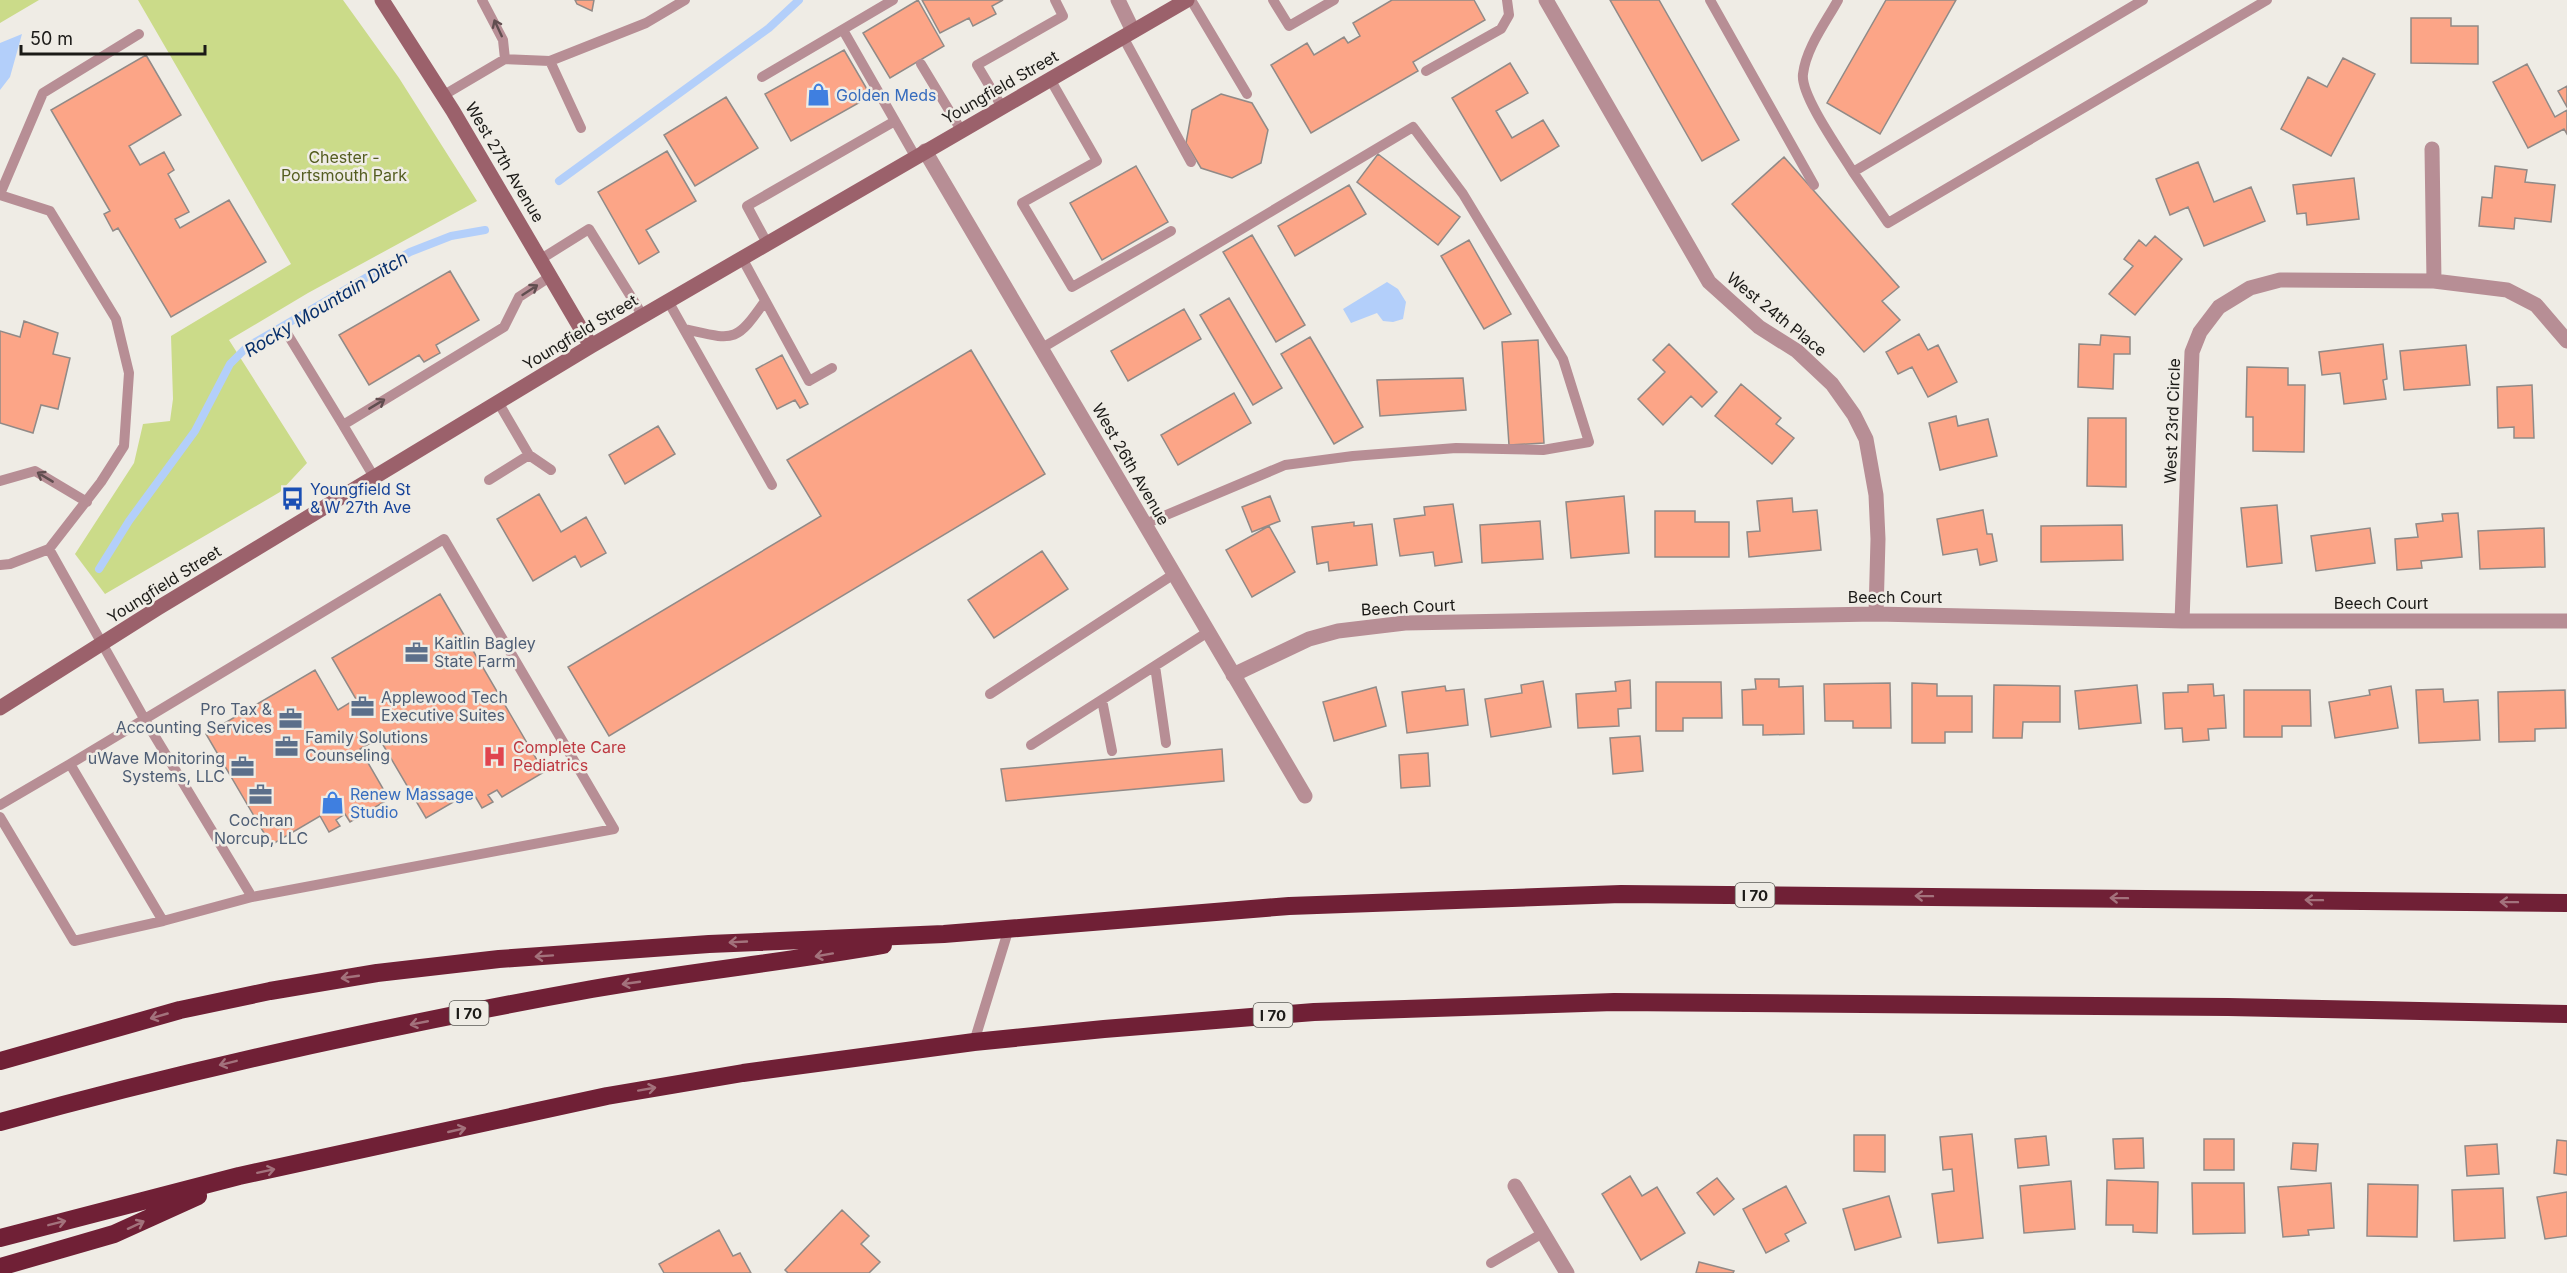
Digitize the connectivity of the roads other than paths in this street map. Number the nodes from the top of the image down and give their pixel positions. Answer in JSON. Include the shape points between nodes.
{"nodes":[{"id":1,"x":382,"y":0,"type":"edge"},
{"id":2,"x":482,"y":0,"type":"edge"},
{"id":3,"x":685,"y":0,"type":"edge"},
{"id":4,"x":893,"y":0,"type":"edge"},
{"id":5,"x":1056,"y":0,"type":"edge"},
{"id":6,"x":1118,"y":0,"type":"edge"},
{"id":7,"x":1187,"y":0,"type":"edge"},
{"id":8,"x":1273,"y":0,"type":"edge"},
{"id":9,"x":1334,"y":0,"type":"edge"},
{"id":10,"x":1507,"y":0,"type":"edge"},
{"id":11,"x":1546,"y":0,"type":"edge"},
{"id":12,"x":1710,"y":0,"type":"edge"},
{"id":13,"x":1839,"y":0,"type":"edge"},
{"id":14,"x":2143,"y":0,"type":"edge"},
{"id":15,"x":2267,"y":0,"type":"edge"},
{"id":16,"x":843,"y":30,"type":"junction"},
{"id":17,"x":139,"y":34,"type":"dead end"},
{"id":18,"x":1128,"y":34,"type":"junction"},
{"id":19,"x":505,"y":59,"type":"junction"},
{"id":20,"x":550,"y":61,"type":"junction"},
{"id":21,"x":921,"y":64,"type":"dead end"},
{"id":22,"x":1426,"y":71,"type":"dead end"},
{"id":23,"x":762,"y":76,"type":"dead end"},
{"id":24,"x":1050,"y":79,"type":"junction"},
{"id":25,"x":1247,"y":94,"type":"dead end"},
{"id":26,"x":444,"y":95,"type":"junction"},
{"id":27,"x":1002,"y":106,"type":"junction"},
{"id":28,"x":895,"y":121,"type":"junction"},
{"id":29,"x":581,"y":128,"type":"dead end"},
{"id":30,"x":961,"y":130,"type":"junction"},
{"id":31,"x":2432,"y":149,"type":"dead end"},
{"id":32,"x":920,"y":154,"type":"junction"},
{"id":33,"x":1191,"y":162,"type":"dead end"},
{"id":34,"x":1853,"y":172,"type":"junction"},
{"id":35,"x":1814,"y":185,"type":"dead end"},
{"id":36,"x":0,"y":194,"type":"edge"},
{"id":37,"x":1171,"y":231,"type":"dead end"},
{"id":38,"x":767,"y":243,"type":"junction"},
{"id":39,"x":742,"y":258,"type":"junction"},
{"id":40,"x":541,"y":259,"type":"junction"},
{"id":41,"x":551,"y":276,"type":"junction"},
{"id":42,"x":2434,"y":280,"type":"junction"},
{"id":43,"x":668,"y":301,"type":"junction"},
{"id":44,"x":765,"y":301,"type":"junction"},
{"id":45,"x":643,"y":316,"type":"junction"},
{"id":46,"x":684,"y":329,"type":"junction"},
{"id":47,"x":288,"y":335,"type":"dead end"},
{"id":48,"x":2567,"y":341,"type":"edge"},
{"id":49,"x":591,"y":346,"type":"junction"},
{"id":50,"x":1042,"y":348,"type":"junction"},
{"id":51,"x":832,"y":368,"type":"dead end"},
{"id":52,"x":498,"y":402,"type":"junction"},
{"id":53,"x":343,"y":425,"type":"junction"},
{"id":54,"x":529,"y":455,"type":"junction"},
{"id":55,"x":551,"y":470,"type":"dead end"},
{"id":56,"x":374,"y":477,"type":"junction"},
{"id":57,"x":0,"y":480,"type":"edge"},
{"id":58,"x":489,"y":480,"type":"dead end"},
{"id":59,"x":772,"y":485,"type":"dead end"},
{"id":60,"x":87,"y":502,"type":"junction"},
{"id":61,"x":1145,"y":524,"type":"junction"},
{"id":62,"x":49,"y":549,"type":"junction"},
{"id":63,"x":0,"y":564,"type":"edge"},
{"id":64,"x":1174,"y":574,"type":"junction"},
{"id":65,"x":1876,"y":614,"type":"junction"},
{"id":66,"x":2182,"y":621,"type":"junction"},
{"id":67,"x":2567,"y":621,"type":"edge"},
{"id":68,"x":1208,"y":632,"type":"junction"},
{"id":69,"x":101,"y":644,"type":"junction"},
{"id":70,"x":1155,"y":666,"type":"junction"},
{"id":71,"x":1233,"y":675,"type":"junction"},
{"id":72,"x":990,"y":694,"type":"dead end"},
{"id":73,"x":1102,"y":700,"type":"junction"},
{"id":74,"x":0,"y":708,"type":"edge"},
{"id":75,"x":145,"y":720,"type":"junction"},
{"id":76,"x":1166,"y":743,"type":"dead end"},
{"id":77,"x":1030,"y":745,"type":"dead end"},
{"id":78,"x":1112,"y":751,"type":"dead end"},
{"id":79,"x":70,"y":764,"type":"junction"},
{"id":80,"x":1305,"y":796,"type":"dead end"},
{"id":81,"x":0,"y":805,"type":"edge"},
{"id":82,"x":0,"y":818,"type":"edge"},
{"id":83,"x":252,"y":897,"type":"junction"},
{"id":84,"x":2567,"y":903,"type":"edge"},
{"id":85,"x":163,"y":921,"type":"junction"},
{"id":86,"x":1009,"y":928,"type":"junction"},
{"id":87,"x":944,"y":934,"type":"junction"},
{"id":88,"x":2567,"y":1014,"type":"edge"},
{"id":89,"x":974,"y":1042,"type":"junction"},
{"id":90,"x":0,"y":1061,"type":"edge"},
{"id":91,"x":0,"y":1122,"type":"edge"},
{"id":92,"x":239,"y":1176,"type":"junction"},
{"id":93,"x":1515,"y":1186,"type":"dead end"},
{"id":94,"x":1543,"y":1233,"type":"junction"},
{"id":95,"x":0,"y":1238,"type":"edge"},
{"id":96,"x":1491,"y":1263,"type":"dead end"},
{"id":97,"x":0,"y":1267,"type":"edge"},
{"id":98,"x":1567,"y":1273,"type":"edge"}],
"edges":[{"from":1,"to":26,"type":"street","name":"West 27th Avenue"},
{"from":19,"to":2,"type":"lane","one_way":true,"via":[[503,40]]},
{"from":3,"to":20,"type":"lane","via":[[646,23]]},
{"from":4,"to":16,"type":"lane"},
{"from":5,"to":27,"type":"lane","via":[[1063,16],[977,64]]},
{"from":6,"to":18,"type":"street"},
{"from":7,"to":18,"type":"street","name":"Youngfield Street"},
{"from":7,"to":25,"type":"lane"},
{"from":8,"to":9,"type":"lane","via":[[1289,26]]},
{"from":10,"to":22,"type":"lane","via":[[1509,15],[1501,28]]},
{"from":11,"to":65,"type":"street","name":"West 24th Place","via":[[1709,282],[1759,327],[1797,351],[1832,384],[1862,431],[1876,495]]},
{"from":12,"to":35,"type":"lane"},
{"from":13,"to":34,"type":"lane","via":[[1811,49],[1802,76],[1807,95]]},
{"from":14,"to":34,"type":"lane"},
{"from":15,"to":34,"type":"lane","via":[[1888,223]]},
{"from":16,"to":23,"type":"lane"},
{"from":16,"to":28,"type":"lane"},
{"from":17,"to":36,"type":"lane","via":[[43,93]]},
{"from":18,"to":24,"type":"street","name":"Youngfield Street"},
{"from":18,"to":33,"type":"lane"},
{"from":19,"to":20,"type":"lane"},
{"from":19,"to":26,"type":"lane"},
{"from":20,"to":29,"type":"lane"},
{"from":21,"to":30,"type":"lane"},
{"from":24,"to":27,"type":"street","name":"Youngfield Street"},
{"from":24,"to":37,"type":"lane","via":[[1097,160],[1022,203],[1072,287]]},
{"from":26,"to":40,"type":"street","name":"West 27th Avenue"},
{"from":27,"to":30,"type":"street","name":"Youngfield Street"},
{"from":28,"to":32,"type":"lane"},
{"from":28,"to":38,"type":"lane","via":[[747,206]]},
{"from":30,"to":32,"type":"street","name":"Youngfield Street"},
{"from":31,"to":42,"type":"street"},
{"from":32,"to":38,"type":"street","name":"Youngfield Street"},
{"from":32,"to":50,"type":"street","name":"West 26th Avenue"},
{"from":36,"to":60,"type":"lane","via":[[50,211],[116,319],[129,373],[124,446]]},
{"from":38,"to":39,"type":"street","name":"Youngfield Street"},
{"from":39,"to":43,"type":"street","name":"Youngfield Street"},
{"from":39,"to":44,"type":"lane"},
{"from":40,"to":41,"type":"street","name":"West 27th Avenue"},
{"from":40,"to":45,"type":"lane","via":[[589,229]]},
{"from":41,"to":49,"type":"street","name":"West 27th Avenue"},
{"from":53,"to":41,"type":"lane","one_way":true,"via":[[504,327],[519,297]]},
{"from":42,"to":48,"type":"street","name":"West 23rd Circle","via":[[2507,290],[2536,305]]},
{"from":42,"to":66,"type":"street","name":"West 23rd Circle","via":[[2280,280],[2250,288],[2219,308],[2200,332],[2193,352]]},
{"from":43,"to":45,"type":"street","name":"Youngfield Street"},
{"from":43,"to":46,"type":"lane"},
{"from":44,"to":46,"type":"lane","via":[[745,328],[733,336]]},
{"from":44,"to":51,"type":"lane","via":[[809,381]]},
{"from":45,"to":49,"type":"street","name":"Youngfield Street"},
{"from":46,"to":59,"type":"lane"},
{"from":47,"to":53,"type":"lane"},
{"from":49,"to":52,"type":"street","name":"Youngfield Street"},
{"from":50,"to":61,"type":"street","name":"West 26th Avenue"},
{"from":50,"to":61,"type":"lane","via":[[1413,127],[1463,194],[1563,359],[1589,441],[1543,450],[1456,448],[1285,465]]},
{"from":52,"to":54,"type":"lane"},
{"from":52,"to":56,"type":"street","name":"Youngfield Street"},
{"from":53,"to":56,"type":"lane"},
{"from":54,"to":55,"type":"lane"},
{"from":54,"to":58,"type":"lane"},
{"from":56,"to":69,"type":"street","name":"Youngfield Street"},
{"from":60,"to":57,"type":"lane","one_way":true,"via":[[35,471]]},
{"from":60,"to":62,"type":"lane"},
{"from":61,"to":64,"type":"street","name":"West 26th Avenue"},
{"from":62,"to":63,"type":"lane"},
{"from":62,"to":69,"type":"lane"},
{"from":64,"to":68,"type":"street","name":"West 26th Avenue"},
{"from":64,"to":72,"type":"lane"},
{"from":65,"to":66,"type":"street","name":"Beech Court"},
{"from":65,"to":71,"type":"street","name":"Beech Court","via":[[1367,626],[1309,639]]},
{"from":66,"to":67,"type":"street","name":"Beech Court"},
{"from":68,"to":70,"type":"lane"},
{"from":68,"to":71,"type":"street","name":"West 26th Avenue"},
{"from":69,"to":74,"type":"street","name":"Youngfield Street"},
{"from":69,"to":75,"type":"lane"},
{"from":70,"to":73,"type":"lane"},
{"from":70,"to":76,"type":"lane"},
{"from":71,"to":80,"type":"street","name":"West 26th Avenue"},
{"from":73,"to":77,"type":"lane"},
{"from":73,"to":78,"type":"lane"},
{"from":75,"to":79,"type":"lane"},
{"from":75,"to":83,"type":"lane"},
{"from":75,"to":83,"type":"lane","via":[[444,539],[614,829]]},
{"from":79,"to":81,"type":"lane"},
{"from":79,"to":85,"type":"lane"},
{"from":82,"to":85,"type":"lane","via":[[74,941]]},
{"from":83,"to":85,"type":"lane"},
{"from":84,"to":86,"type":"highway","number":"I 70","one_way":true,"via":[[1621,894],[1289,906]]},
{"from":86,"to":87,"type":"highway","number":"I 70"},
{"from":86,"to":89,"type":"lane"},
{"from":87,"to":90,"type":"highway","one_way":true,"via":[[697,944],[377,973],[180,1010]]},
{"from":87,"to":91,"type":"highway","number":"I 70","one_way":true,"via":[[594,989],[363,1033],[251,1057]]},
{"from":88,"to":89,"type":"highway","number":"I 70","via":[[1614,1002],[1314,1012]]},
{"from":92,"to":89,"type":"highway","number":"I 70","one_way":true,"via":[[607,1096]]},
{"from":95,"to":92,"type":"highway","number":"I 70","one_way":true},
{"from":97,"to":92,"type":"highway","one_way":true,"via":[[114,1234]]},
{"from":93,"to":94,"type":"street"},
{"from":94,"to":96,"type":"lane"},
{"from":94,"to":98,"type":"street"}]}
